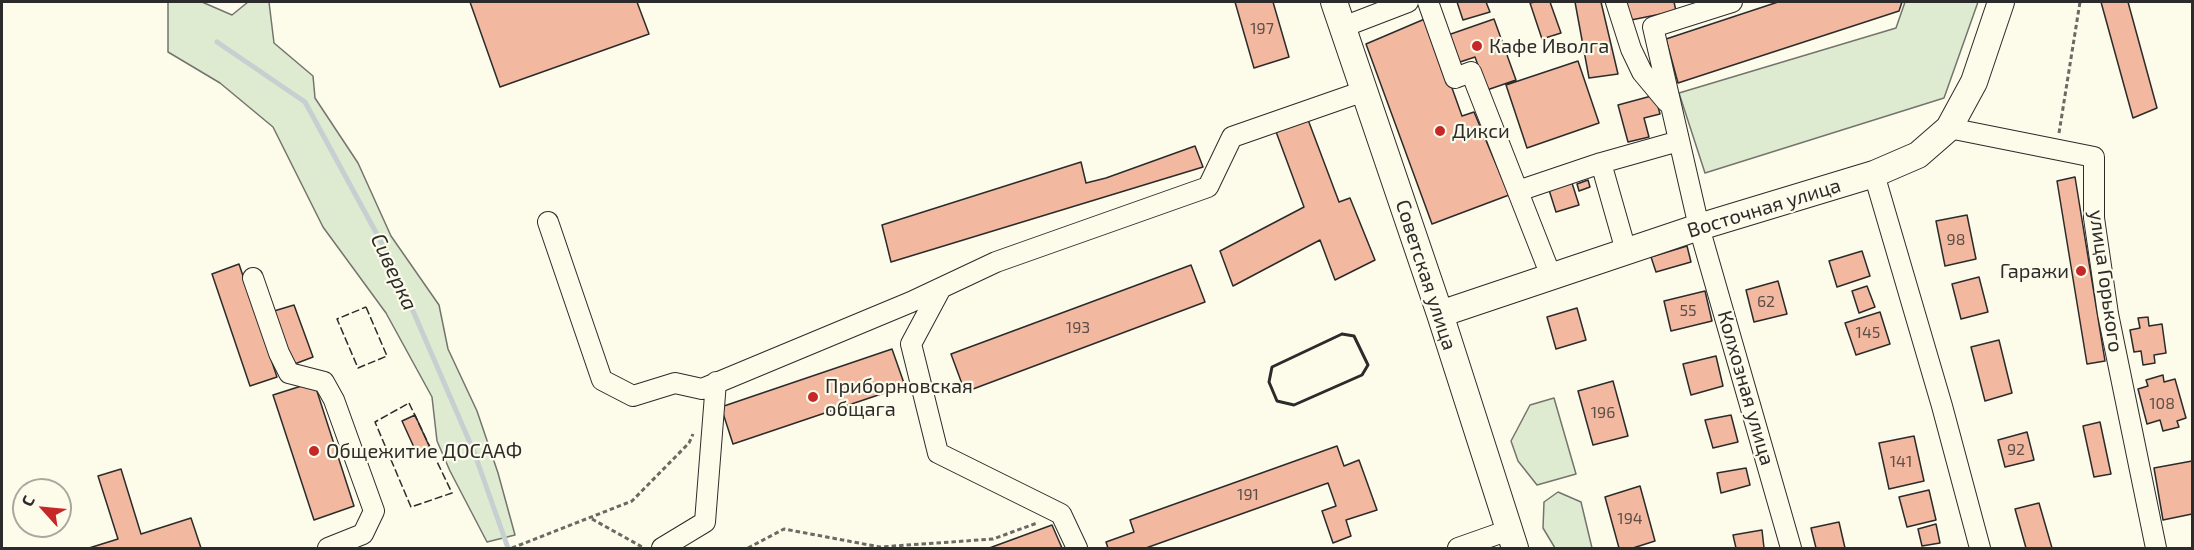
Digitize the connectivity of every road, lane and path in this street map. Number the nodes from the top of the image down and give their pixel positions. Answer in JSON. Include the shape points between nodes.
{"nodes":[{"id":1,"x":1334,"y":2,"type":"edge"},
{"id":2,"x":1408,"y":2,"type":"edge"},
{"id":3,"x":1428,"y":2,"type":"edge"},
{"id":4,"x":1616,"y":2,"type":"edge"},
{"id":5,"x":1732,"y":2,"type":"edge"},
{"id":6,"x":2001,"y":2,"type":"edge"},
{"id":7,"x":2080,"y":2,"type":"edge"},
{"id":8,"x":1699,"y":7,"type":"edge"},
{"id":9,"x":1343,"y":27,"type":"junction"},
{"id":10,"x":1364,"y":91,"type":"junction"},
{"id":11,"x":1671,"y":106,"type":"junction"},
{"id":12,"x":1949,"y":128,"type":"junction"},
{"id":13,"x":1679,"y":141,"type":"junction"},
{"id":14,"x":2056,"y":149,"type":"junction"},
{"id":15,"x":1601,"y":163,"type":"junction"},
{"id":16,"x":1874,"y":174,"type":"junction"},
{"id":17,"x":1518,"y":191,"type":"junction"},
{"id":18,"x":548,"y":222,"type":"dead end"},
{"id":19,"x":1699,"y":227,"type":"junction"},
{"id":20,"x":1626,"y":251,"type":"junction"},
{"id":21,"x":1551,"y":276,"type":"junction"},
{"id":22,"x":253,"y":278,"type":"dead end"},
{"id":23,"x":941,"y":288,"type":"junction"},
{"id":24,"x":1440,"y":314,"type":"junction"},
{"id":25,"x":716,"y":382,"type":"junction"},
{"id":26,"x":693,"y":433,"type":"dead end"},
{"id":27,"x":1061,"y":514,"type":"junction"},
{"id":28,"x":591,"y":518,"type":"junction"},
{"id":29,"x":1512,"y":539,"type":"edge"},
{"id":30,"x":328,"y":549,"type":"edge"},
{"id":31,"x":512,"y":549,"type":"edge"},
{"id":32,"x":645,"y":549,"type":"edge"},
{"id":33,"x":662,"y":549,"type":"edge"},
{"id":34,"x":748,"y":549,"type":"edge"},
{"id":35,"x":1077,"y":549,"type":"edge"},
{"id":36,"x":1458,"y":549,"type":"edge"},
{"id":37,"x":1791,"y":549,"type":"edge"},
{"id":38,"x":1980,"y":549,"type":"edge"},
{"id":39,"x":2156,"y":549,"type":"edge"}],
"edges":[{"from":1,"to":9,"type":"main road","name":"Советская улица"},
{"from":2,"to":9,"type":"street"},
{"from":3,"to":17,"type":"street","via":[[1455,78],[1471,72]]},
{"from":4,"to":11,"type":"street","via":[[1642,72]]},
{"from":5,"to":8,"type":"street"},
{"from":6,"to":12,"type":"main road","name":"Восточная улица","via":[[1974,82]]},
{"from":7,"to":14,"type":"path"},
{"from":8,"to":11,"type":"street","name":"Колхозная улица","via":[[1653,27]]},
{"from":9,"to":10,"type":"main road","name":"Советская улица"},
{"from":10,"to":23,"type":"street","via":[[1232,137],[1208,187],[996,262]]},
{"from":10,"to":24,"type":"main road","name":"Советская улица"},
{"from":11,"to":13,"type":"street","name":"Колхозная улица"},
{"from":12,"to":14,"type":"street","name":"улица Горького"},
{"from":12,"to":16,"type":"main road","name":"Восточная улица","via":[[1918,155]]},
{"from":13,"to":15,"type":"street"},
{"from":13,"to":19,"type":"street","name":"Колхозная улица"},
{"from":14,"to":39,"type":"street","name":"улица Горького","via":[[2094,157],[2094,218],[2108,314]]},
{"from":15,"to":17,"type":"street"},
{"from":15,"to":20,"type":"street"},
{"from":16,"to":19,"type":"main road","name":"Восточная улица"},
{"from":16,"to":38,"type":"street"},
{"from":17,"to":21,"type":"street"},
{"from":18,"to":25,"type":"street","via":[[602,380],[633,396],[675,383],[702,388]]},
{"from":19,"to":20,"type":"main road","name":"Восточная улица"},
{"from":19,"to":37,"type":"street","name":"Колхозная улица"},
{"from":20,"to":21,"type":"main road","name":"Восточная улица"},
{"from":21,"to":24,"type":"main road","name":"Восточная улица"},
{"from":22,"to":30,"type":"street","via":[[289,373],[324,382],[334,400],[374,511],[363,534]]},
{"from":23,"to":25,"type":"street"},
{"from":23,"to":27,"type":"street","via":[[911,344],[938,453]]},
{"from":24,"to":29,"type":"main road","name":"Советская улица"},
{"from":25,"to":33,"type":"street","via":[[705,522]]},
{"from":26,"to":28,"type":"path","via":[[689,443],[632,501]]},
{"from":27,"to":34,"type":"path","via":[[993,539],[880,547],[784,529]]},
{"from":27,"to":35,"type":"street"},
{"from":28,"to":31,"type":"path"},
{"from":28,"to":32,"type":"path"},
{"from":29,"to":36,"type":"street"}]}
